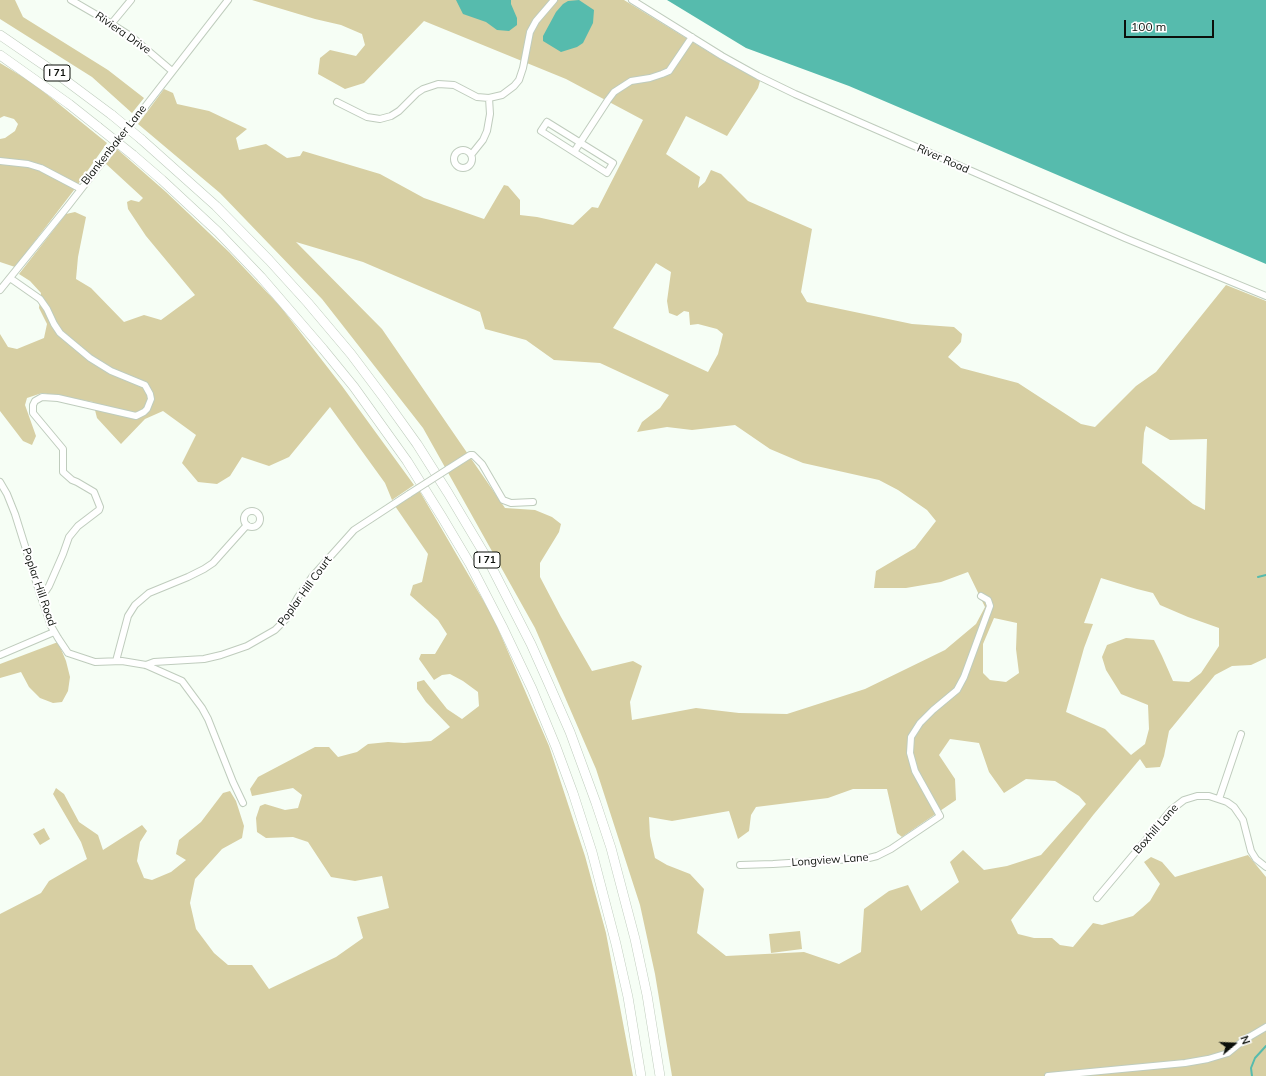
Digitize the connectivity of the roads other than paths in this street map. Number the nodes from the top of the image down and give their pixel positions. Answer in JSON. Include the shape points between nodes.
{"nodes":[{"id":1,"x":71,"y":0,"type":"edge"},
{"id":2,"x":131,"y":0,"type":"edge"},
{"id":3,"x":228,"y":0,"type":"edge"},
{"id":4,"x":554,"y":0,"type":"edge"},
{"id":5,"x":632,"y":0,"type":"edge"},
{"id":6,"x":112,"y":23,"type":"junction"},
{"id":7,"x":0,"y":35,"type":"edge"},
{"id":8,"x":692,"y":37,"type":"junction"},
{"id":9,"x":0,"y":55,"type":"edge"},
{"id":10,"x":172,"y":71,"type":"junction"},
{"id":11,"x":488,"y":98,"type":"junction"},
{"id":12,"x":337,"y":102,"type":"dead end"},
{"id":13,"x":580,"y":142,"type":"junction"},
{"id":14,"x":574,"y":152,"type":"junction"},
{"id":15,"x":471,"y":155,"type":"dead end"},
{"id":16,"x":0,"y":161,"type":"edge"},
{"id":17,"x":81,"y":189,"type":"junction"},
{"id":18,"x":10,"y":278,"type":"junction"},
{"id":19,"x":0,"y":289,"type":"edge"},
{"id":20,"x":1266,"y":296,"type":"edge"},
{"id":21,"x":0,"y":482,"type":"edge"},
{"id":22,"x":533,"y":502,"type":"dead end"},
{"id":23,"x":247,"y":525,"type":"dead end"},
{"id":24,"x":40,"y":594,"type":"junction"},
{"id":25,"x":982,"y":596,"type":"dead end"},
{"id":26,"x":54,"y":632,"type":"junction"},
{"id":27,"x":0,"y":654,"type":"edge"},
{"id":28,"x":116,"y":661,"type":"junction"},
{"id":29,"x":146,"y":665,"type":"junction"},
{"id":30,"x":1241,"y":734,"type":"dead end"},
{"id":31,"x":1219,"y":799,"type":"junction"},
{"id":32,"x":243,"y":803,"type":"dead end"},
{"id":33,"x":740,"y":865,"type":"dead end"},
{"id":34,"x":1266,"y":867,"type":"edge"},
{"id":35,"x":1097,"y":898,"type":"dead end"},
{"id":36,"x":1266,"y":1028,"type":"edge"},
{"id":37,"x":641,"y":1076,"type":"edge"},
{"id":38,"x":660,"y":1076,"type":"edge"},
{"id":39,"x":1048,"y":1076,"type":"edge"}],
"edges":[{"from":1,"to":6,"type":"street","name":"Riviera Drive"},
{"from":2,"to":6,"type":"street"},
{"from":3,"to":10,"type":"street","name":"Blankenbaker Lane"},
{"from":4,"to":11,"type":"street","via":[[530,32],[519,80],[508,91]]},
{"from":5,"to":8,"type":"street","name":"River Road"},
{"from":6,"to":10,"type":"street","name":"Riviera Drive","via":[[144,46]]},
{"from":7,"to":38,"type":"highway","number":"I 71","bridge":true,"via":[[112,115],[179,172],[248,239],[351,354],[417,444],[488,560],[531,644],[570,732],[611,848],[635,939]]},
{"from":8,"to":13,"type":"street","via":[[669,71],[631,81],[614,92]]},
{"from":8,"to":20,"type":"street","name":"River Road","via":[[758,76],[830,110]]},
{"from":9,"to":37,"type":"highway","number":"I 71","bridge":true,"via":[[62,99],[133,155],[218,232],[323,348],[407,461],[470,564],[532,689],[556,747],[592,852],[616,944]]},
{"from":10,"to":17,"type":"street","name":"Blankenbaker Lane"},
{"from":11,"to":12,"type":"street","via":[[477,97],[454,85],[438,84],[423,89],[399,111],[380,119],[367,117]]},
{"from":11,"to":15,"type":"street","via":[[490,114],[487,131]]},
{"from":13,"to":14,"type":"street"},
{"from":13,"to":14,"type":"street","via":[[613,163],[607,172]]},
{"from":13,"to":14,"type":"street","via":[[547,122],[541,131]]},
{"from":16,"to":17,"type":"street","via":[[41,168]]},
{"from":17,"to":18,"type":"street","name":"Blankenbaker Lane"},
{"from":18,"to":19,"type":"street","name":"Blankenbaker Lane"},
{"from":18,"to":24,"type":"street","via":[[40,298],[60,333],[90,358],[111,371],[146,385],[151,399],[144,412],[136,416],[58,398],[42,397],[32,405],[33,413],[63,449],[63,472],[94,492],[100,506],[100,510],[78,526],[69,537],[49,586]]},
{"from":21,"to":24,"type":"street","name":"Poplar Hill Road","via":[[15,514]]},
{"from":22,"to":29,"type":"street","name":"Poplar Hill Court","bridge":true,"via":[[511,503],[503,500],[482,464],[470,455],[354,530],[312,577],[286,619],[276,630],[247,646],[221,655]]},
{"from":23,"to":28,"type":"street","via":[[213,563],[188,577],[149,593],[135,604],[128,616]]},
{"from":24,"to":26,"type":"street","name":"Poplar Hill Road"},
{"from":25,"to":33,"type":"street","name":"Longview Lane","via":[[988,600],[990,606],[964,677],[957,690],[920,723],[911,737],[910,753],[915,771],[940,816],[891,849],[869,858]]},
{"from":26,"to":27,"type":"street"},
{"from":26,"to":28,"type":"street","name":"Poplar Hill Road","via":[[68,653],[96,662]]},
{"from":28,"to":29,"type":"street","name":"Poplar Hill Road"},
{"from":29,"to":32,"type":"street","name":"Poplar Hill Road","via":[[178,679],[192,694],[208,719]]},
{"from":30,"to":31,"type":"street"},
{"from":31,"to":34,"type":"street","name":"Boxhill Lane","via":[[1239,814],[1251,851]]},
{"from":31,"to":35,"type":"street","name":"Boxhill Lane","via":[[1197,796],[1176,805]]},
{"from":36,"to":39,"type":"street","via":[[1244,1040],[1228,1053],[1208,1059]]}]}
